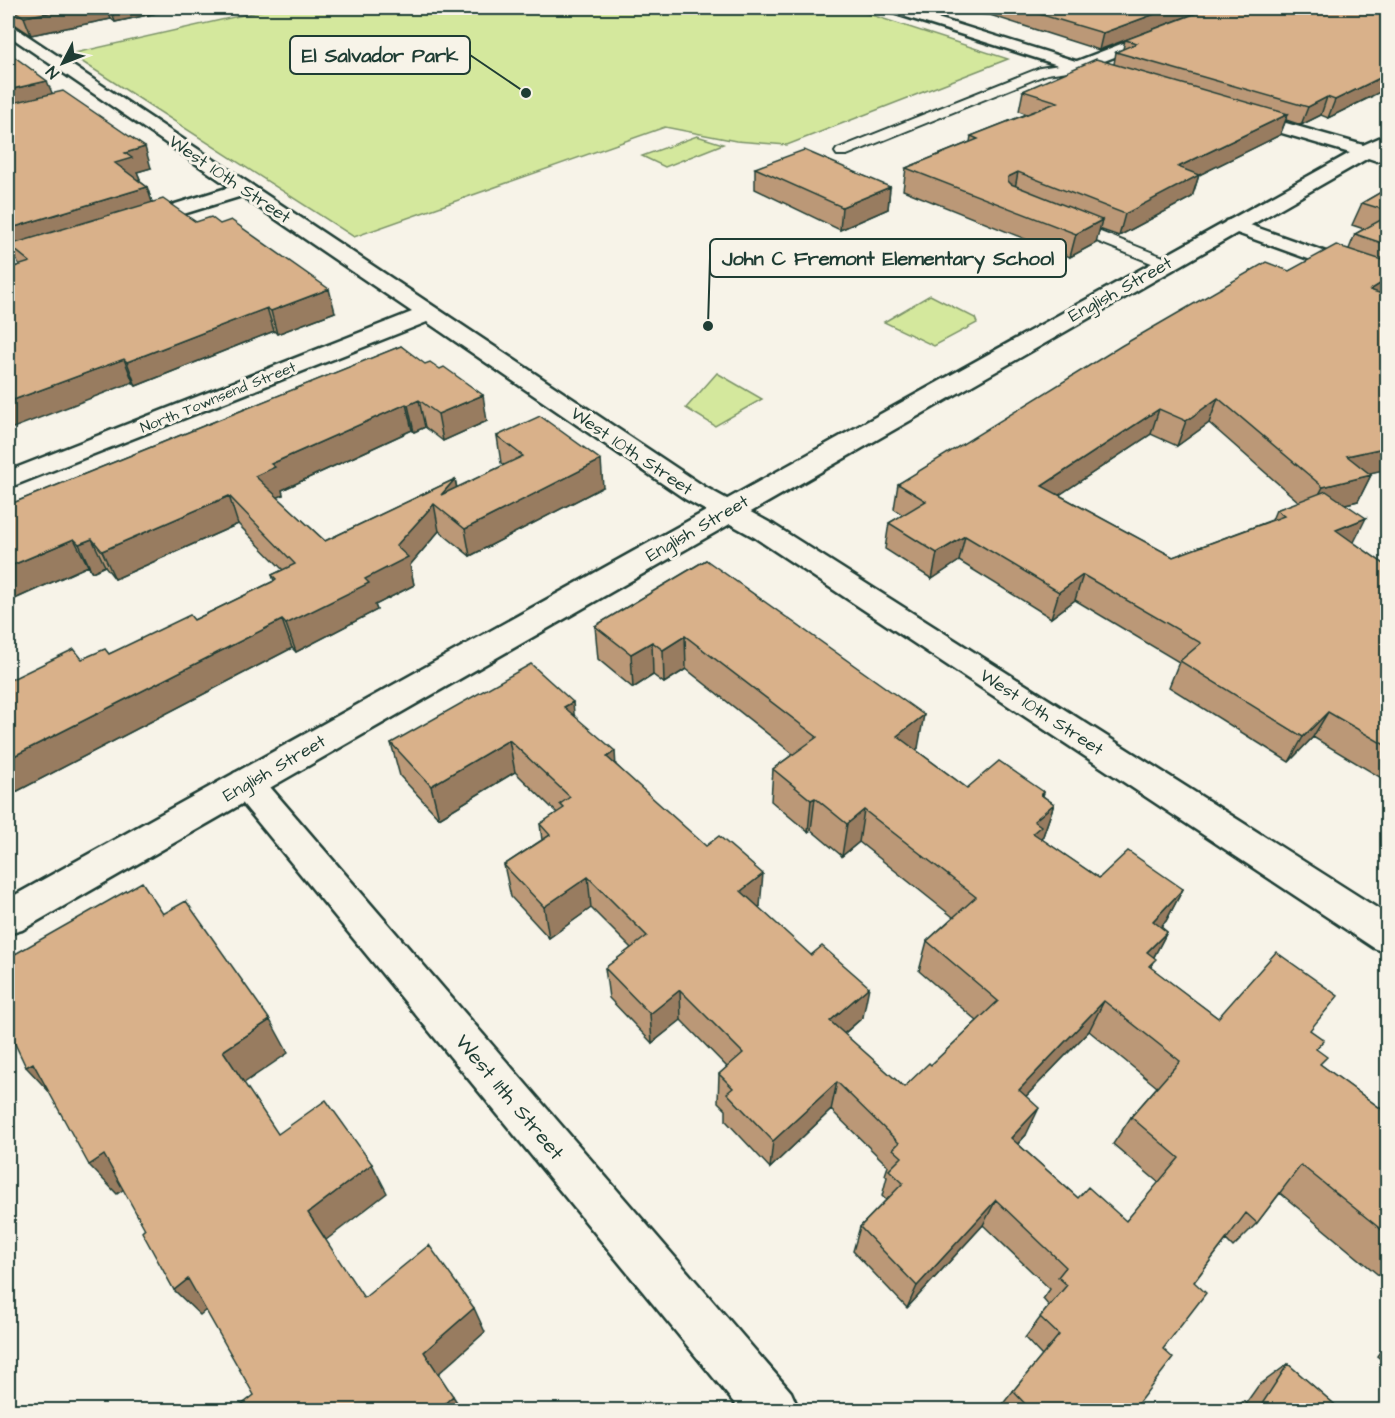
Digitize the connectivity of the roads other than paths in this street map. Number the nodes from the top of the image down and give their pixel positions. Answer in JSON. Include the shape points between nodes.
{"nodes":[{"id":1,"x":892,"y":8,"type":"edge"},
{"id":2,"x":1226,"y":8,"type":"edge"},
{"id":3,"x":8,"y":29,"type":"edge"},
{"id":4,"x":1078,"y":66,"type":"junction"},
{"id":5,"x":1137,"y":85,"type":"edge"},
{"id":6,"x":1224,"y":110,"type":"edge"},
{"id":7,"x":1380,"y":150,"type":"edge"},
{"id":8,"x":842,"y":152,"type":"dead end"},
{"id":9,"x":244,"y":189,"type":"junction"},
{"id":10,"x":1045,"y":215,"type":"edge"},
{"id":11,"x":1233,"y":225,"type":"junction"},
{"id":12,"x":120,"y":227,"type":"edge"},
{"id":13,"x":75,"y":241,"type":"edge"},
{"id":14,"x":8,"y":262,"type":"edge"},
{"id":15,"x":1165,"y":263,"type":"junction"},
{"id":16,"x":1388,"y":282,"type":"edge"},
{"id":17,"x":429,"y":314,"type":"junction"},
{"id":18,"x":8,"y":480,"type":"edge"},
{"id":19,"x":727,"y":511,"type":"junction"},
{"id":20,"x":246,"y":783,"type":"junction"},
{"id":21,"x":8,"y":918,"type":"edge"},
{"id":22,"x":1388,"y":936,"type":"edge"},
{"id":23,"x":773,"y":1410,"type":"edge"}],
"edges":[{"from":1,"to":4,"type":"street"},
{"from":2,"to":4,"type":"street"},
{"from":3,"to":9,"type":"street","name":"West 10th Street","via":[[94,98]]},
{"from":4,"to":5,"type":"street"},
{"from":4,"to":8,"type":"lane","via":[[1044,71]]},
{"from":6,"to":7,"type":"street"},
{"from":7,"to":11,"type":"street","name":"English Street"},
{"from":9,"to":12,"type":"street"},
{"from":9,"to":17,"type":"street","name":"West 10th Street"},
{"from":10,"to":15,"type":"lane"},
{"from":11,"to":15,"type":"street","name":"English Street"},
{"from":11,"to":16,"type":"street"},
{"from":13,"to":14,"type":"street"},
{"from":15,"to":19,"type":"street","name":"English Street"},
{"from":17,"to":18,"type":"street","name":"North Townsend Street"},
{"from":17,"to":19,"type":"street","name":"West 10th Street","via":[[695,494]]},
{"from":19,"to":20,"type":"street","name":"English Street"},
{"from":19,"to":22,"type":"street","name":"West 10th Street","via":[[764,531]]},
{"from":20,"to":21,"type":"street","name":"English Street"},
{"from":20,"to":23,"type":"street","name":"West 11th Street"}]}
